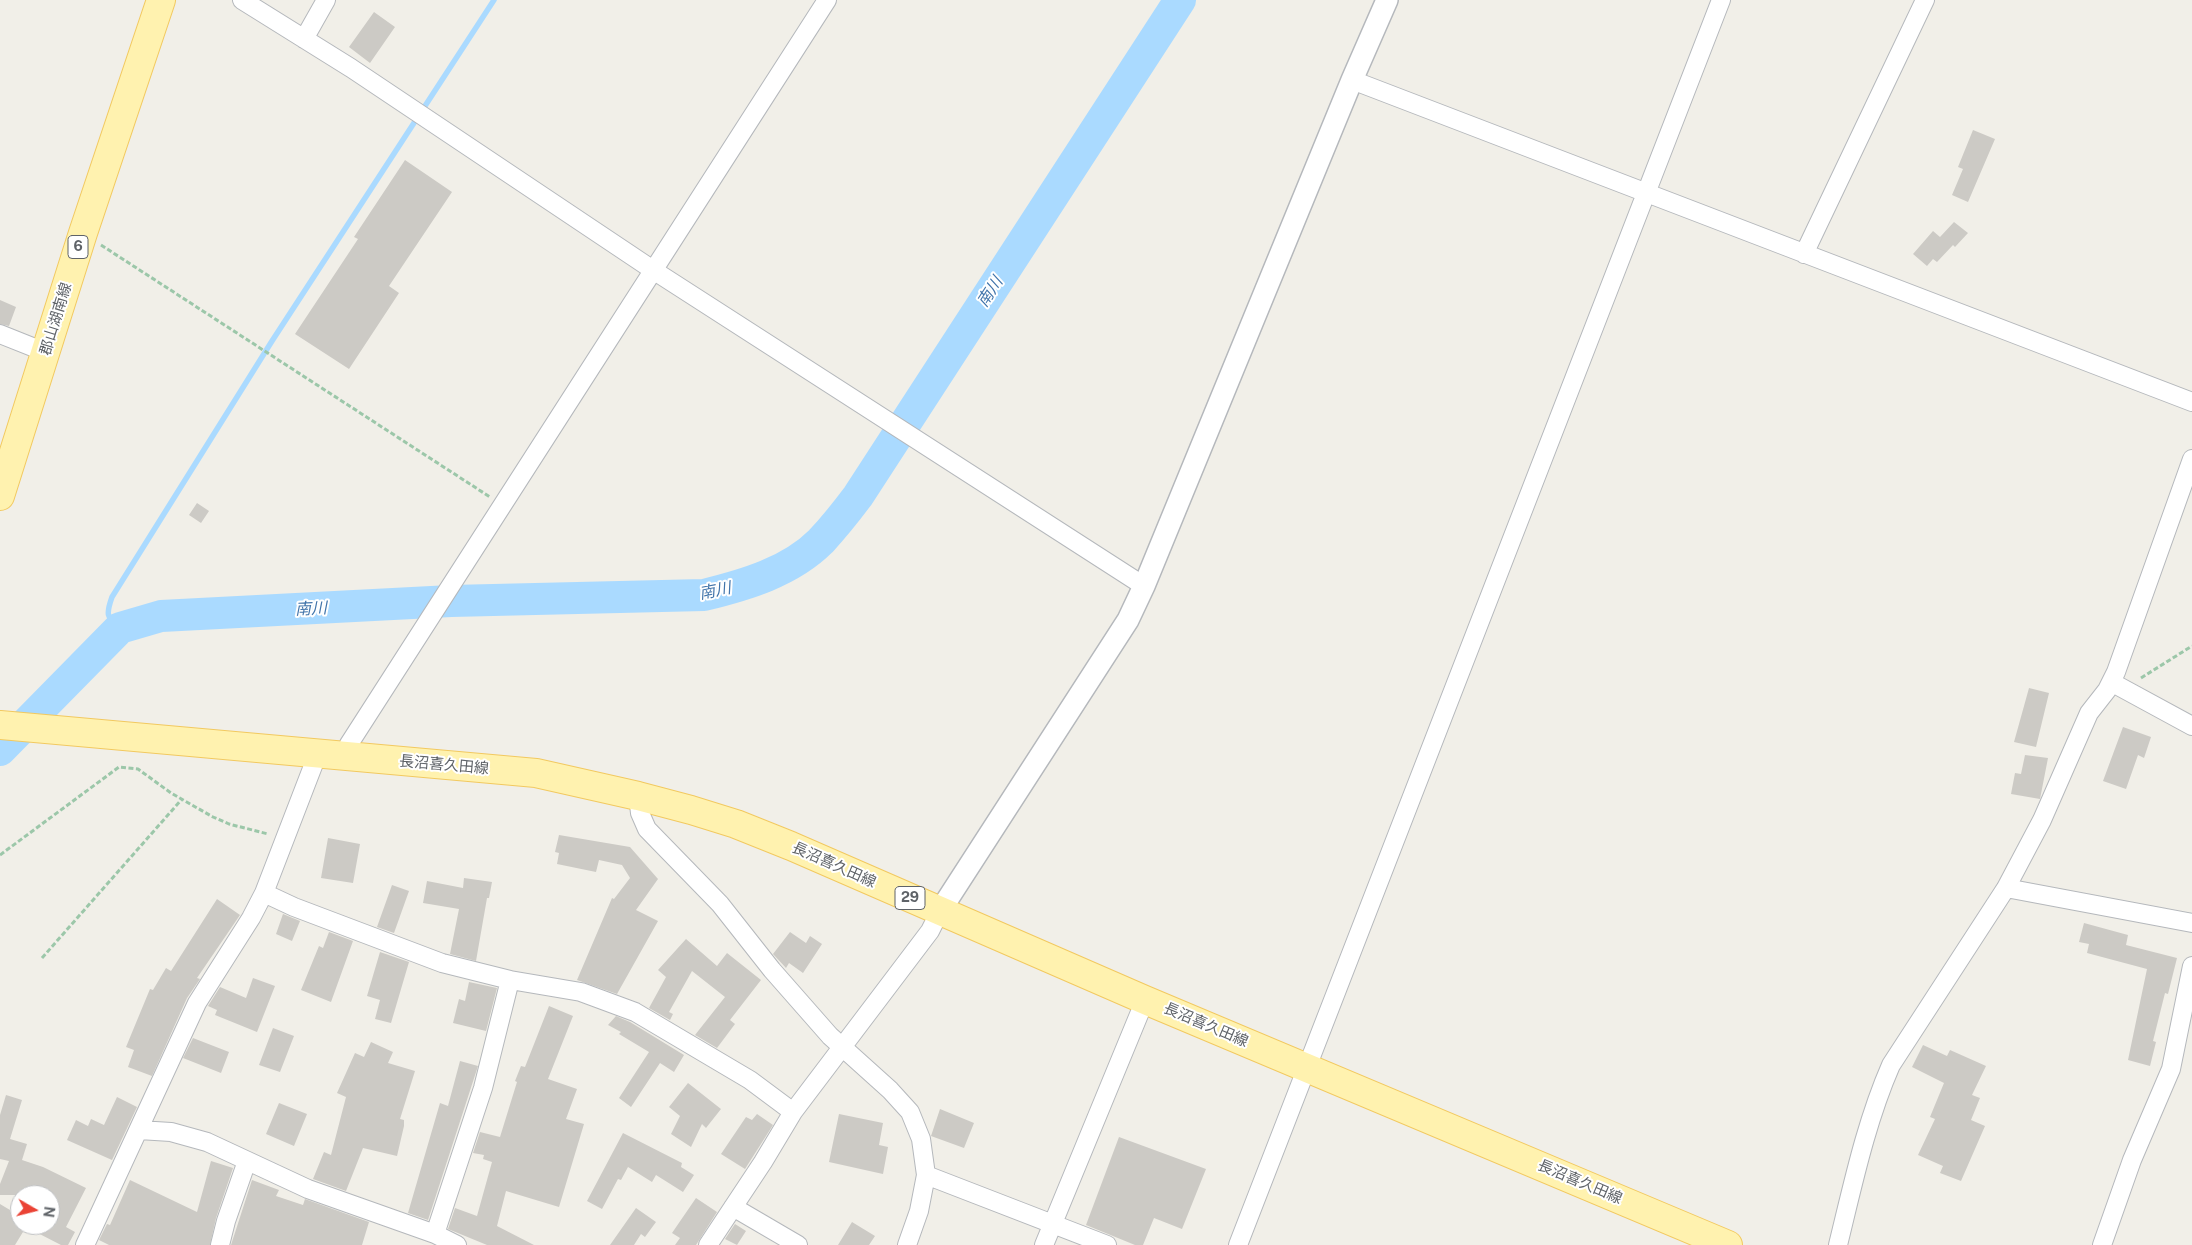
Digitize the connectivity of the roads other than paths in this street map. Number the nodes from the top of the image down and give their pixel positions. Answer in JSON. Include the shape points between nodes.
{"nodes":[{"id":1,"x":160,"y":0,"type":"edge"},
{"id":2,"x":242,"y":0,"type":"edge"},
{"id":3,"x":326,"y":0,"type":"edge"},
{"id":4,"x":827,"y":0,"type":"edge"},
{"id":5,"x":1387,"y":0,"type":"edge"},
{"id":6,"x":1721,"y":0,"type":"edge"},
{"id":7,"x":1925,"y":0,"type":"edge"},
{"id":8,"x":304,"y":39,"type":"junction"},
{"id":9,"x":1352,"y":80,"type":"junction"},
{"id":10,"x":1646,"y":193,"type":"junction"},
{"id":11,"x":1804,"y":254,"type":"junction"},
{"id":12,"x":653,"y":270,"type":"junction"},
{"id":13,"x":0,"y":334,"type":"edge"},
{"id":14,"x":45,"y":352,"type":"junction"},
{"id":15,"x":2192,"y":402,"type":"edge"},
{"id":16,"x":2192,"y":459,"type":"edge"},
{"id":17,"x":0,"y":496,"type":"edge"},
{"id":18,"x":1144,"y":586,"type":"junction"},
{"id":19,"x":2117,"y":686,"type":"junction"},
{"id":20,"x":0,"y":725,"type":"edge"},
{"id":21,"x":2192,"y":726,"type":"edge"},
{"id":22,"x":318,"y":753,"type":"junction"},
{"id":23,"x":345,"y":756,"type":"junction"},
{"id":24,"x":638,"y":796,"type":"junction"},
{"id":25,"x":2006,"y":888,"type":"junction"},
{"id":26,"x":264,"y":892,"type":"junction"},
{"id":27,"x":940,"y":911,"type":"junction"},
{"id":28,"x":2192,"y":923,"type":"edge"},
{"id":29,"x":2192,"y":966,"type":"edge"},
{"id":30,"x":510,"y":980,"type":"junction"},
{"id":31,"x":1145,"y":1000,"type":"junction"},
{"id":32,"x":842,"y":1049,"type":"junction"},
{"id":33,"x":1306,"y":1067,"type":"junction"},
{"id":34,"x":794,"y":1112,"type":"junction"},
{"id":35,"x":139,"y":1130,"type":"junction"},
{"id":36,"x":247,"y":1161,"type":"junction"},
{"id":37,"x":926,"y":1175,"type":"junction"},
{"id":38,"x":733,"y":1207,"type":"junction"},
{"id":39,"x":1051,"y":1224,"type":"junction"},
{"id":40,"x":434,"y":1234,"type":"junction"},
{"id":41,"x":86,"y":1245,"type":"edge"},
{"id":42,"x":220,"y":1245,"type":"edge"},
{"id":43,"x":457,"y":1245,"type":"edge"},
{"id":44,"x":708,"y":1245,"type":"edge"},
{"id":45,"x":798,"y":1245,"type":"edge"},
{"id":46,"x":906,"y":1245,"type":"edge"},
{"id":47,"x":1044,"y":1245,"type":"edge"},
{"id":48,"x":1107,"y":1245,"type":"edge"},
{"id":49,"x":1238,"y":1245,"type":"edge"},
{"id":50,"x":1728,"y":1245,"type":"edge"},
{"id":51,"x":1838,"y":1245,"type":"edge"},
{"id":52,"x":2102,"y":1245,"type":"edge"}],
"edges":[{"from":1,"to":14,"type":"main road","name":"郡山湖南線","number":"6"},
{"from":2,"to":8,"type":"street"},
{"from":3,"to":8,"type":"street"},
{"from":4,"to":12,"type":"street"},
{"from":5,"to":9,"type":"street"},
{"from":6,"to":10,"type":"street"},
{"from":7,"to":11,"type":"street"},
{"from":8,"to":12,"type":"street"},
{"from":9,"to":10,"type":"street"},
{"from":9,"to":18,"type":"street"},
{"from":10,"to":11,"type":"street"},
{"from":10,"to":33,"type":"street"},
{"from":11,"to":15,"type":"street"},
{"from":12,"to":18,"type":"street"},
{"from":12,"to":23,"type":"street","via":[[445,592],[349,744]]},
{"from":13,"to":14,"type":"street"},
{"from":14,"to":17,"type":"main road","name":"郡山湖南線","number":"6"},
{"from":16,"to":19,"type":"street"},
{"from":18,"to":27,"type":"street","via":[[1114,644]]},
{"from":19,"to":21,"type":"street"},
{"from":19,"to":25,"type":"street","via":[[2089,713],[2042,820]]},
{"from":20,"to":22,"type":"main road","name":"長沼喜久田線","number":"29"},
{"from":22,"to":23,"type":"main road","name":"長沼喜久田線","number":"29"},
{"from":22,"to":26,"type":"street"},
{"from":23,"to":24,"type":"main road","name":"長沼喜久田線","number":"29","via":[[536,773]]},
{"from":24,"to":27,"type":"main road","name":"長沼喜久田線","number":"29","via":[[736,824]]},
{"from":24,"to":32,"type":"street","via":[[640,813],[647,829],[720,904],[772,970]]},
{"from":25,"to":28,"type":"street"},
{"from":25,"to":51,"type":"street","via":[[1891,1065],[1869,1125]]},
{"from":26,"to":30,"type":"street","via":[[294,907],[442,963]]},
{"from":26,"to":35,"type":"street","via":[[197,1003]]},
{"from":27,"to":31,"type":"main road","name":"長沼喜久田線","number":"29"},
{"from":27,"to":32,"type":"street","via":[[930,931]]},
{"from":29,"to":52,"type":"street","via":[[2171,1069],[2132,1160]]},
{"from":30,"to":34,"type":"street","via":[[581,992],[635,1012],[750,1080]]},
{"from":30,"to":40,"type":"street","via":[[483,1088]]},
{"from":31,"to":33,"type":"main road","name":"長沼喜久田線","number":"29"},
{"from":31,"to":39,"type":"street"},
{"from":32,"to":34,"type":"street"},
{"from":32,"to":37,"type":"street","via":[[890,1090],[910,1112],[921,1139]]},
{"from":33,"to":49,"type":"street"},
{"from":33,"to":50,"type":"main road","name":"長沼喜久田線","number":"29"},
{"from":34,"to":38,"type":"street"},
{"from":35,"to":36,"type":"street","via":[[171,1132],[207,1142]]},
{"from":35,"to":41,"type":"street"},
{"from":36,"to":40,"type":"street","via":[[308,1189]]},
{"from":36,"to":42,"type":"street"},
{"from":37,"to":39,"type":"street"},
{"from":37,"to":46,"type":"street","via":[[919,1212]]},
{"from":38,"to":44,"type":"street"},
{"from":38,"to":45,"type":"street"},
{"from":39,"to":47,"type":"street"},
{"from":39,"to":48,"type":"street"},
{"from":40,"to":43,"type":"street"}]}
